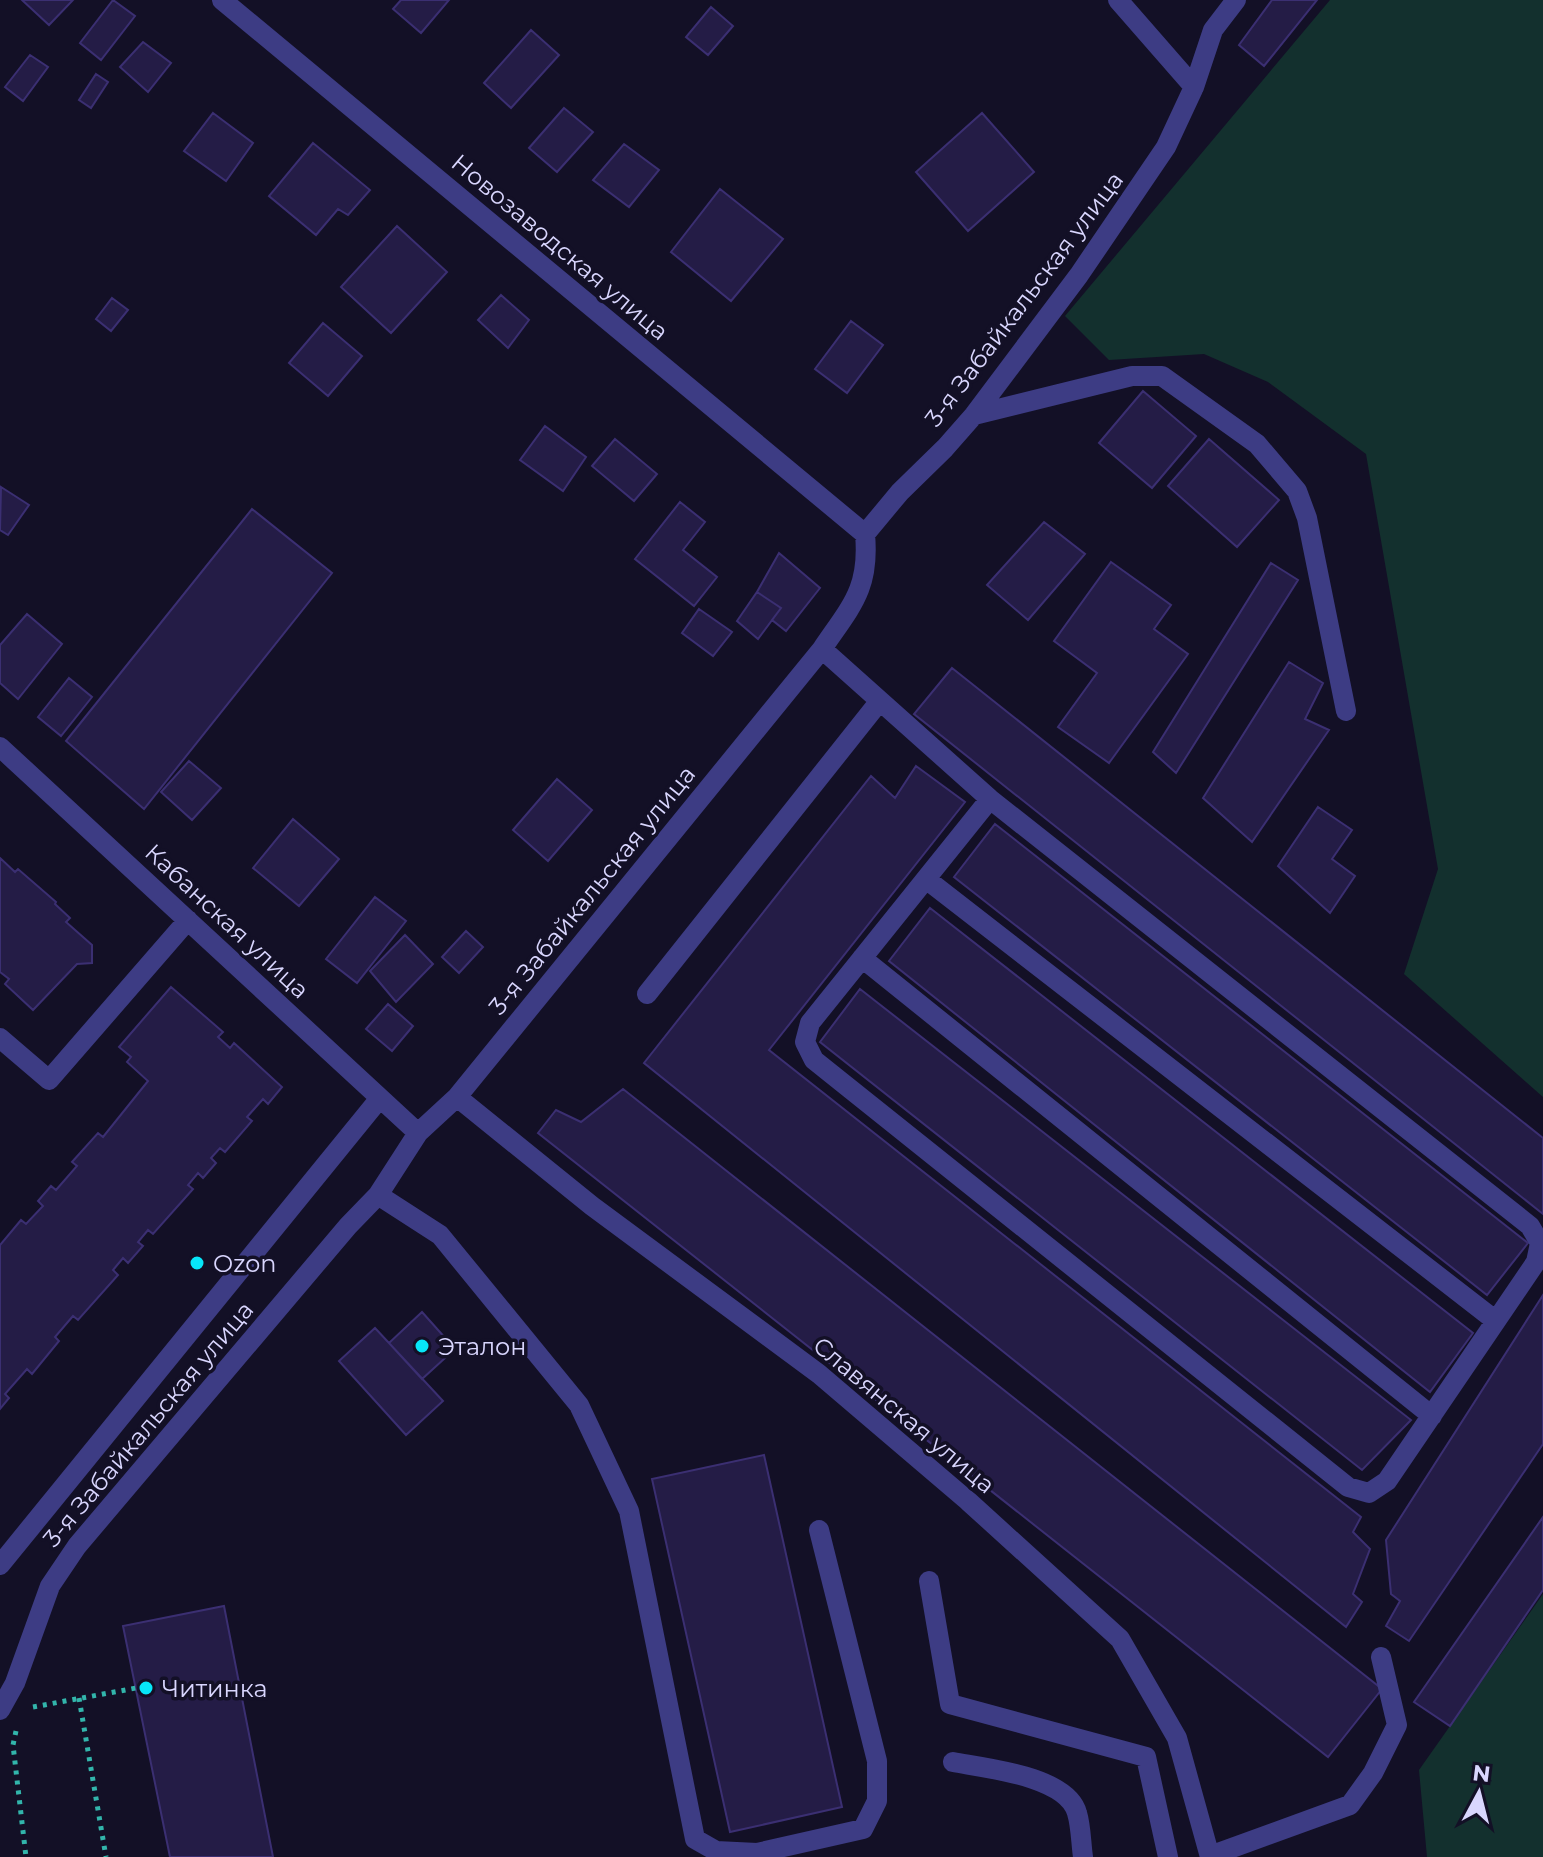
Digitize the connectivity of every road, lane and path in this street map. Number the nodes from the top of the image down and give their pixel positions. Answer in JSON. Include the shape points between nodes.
{"nodes":[{"id":1,"x":222,"y":0,"type":"edge"},
{"id":2,"x":1118,"y":0,"type":"edge"},
{"id":3,"x":1236,"y":0,"type":"edge"},
{"id":4,"x":1194,"y":87,"type":"junction"},
{"id":5,"x":974,"y":415,"type":"junction"},
{"id":6,"x":865,"y":534,"type":"junction"},
{"id":7,"x":822,"y":649,"type":"junction"},
{"id":8,"x":879,"y":702,"type":"junction"},
{"id":9,"x":1346,"y":711,"type":"dead end"},
{"id":10,"x":0,"y":747,"type":"edge"},
{"id":11,"x":990,"y":799,"type":"junction"},
{"id":12,"x":926,"y":879,"type":"junction"},
{"id":13,"x":188,"y":920,"type":"junction"},
{"id":14,"x":862,"y":958,"type":"junction"},
{"id":15,"x":647,"y":994,"type":"dead end"},
{"id":16,"x":0,"y":1038,"type":"edge"},
{"id":17,"x":457,"y":1097,"type":"junction"},
{"id":18,"x":380,"y":1098,"type":"junction"},
{"id":19,"x":418,"y":1133,"type":"junction"},
{"id":20,"x":378,"y":1195,"type":"junction"},
{"id":21,"x":1496,"y":1321,"type":"junction"},
{"id":22,"x":1432,"y":1416,"type":"junction"},
{"id":23,"x":819,"y":1530,"type":"dead end"},
{"id":24,"x":0,"y":1565,"type":"edge"},
{"id":25,"x":929,"y":1581,"type":"dead end"},
{"id":26,"x":1381,"y":1657,"type":"dead end"},
{"id":27,"x":136,"y":1688,"type":"dead end"},
{"id":28,"x":79,"y":1698,"type":"junction"},
{"id":29,"x":10,"y":1710,"type":"edge"},
{"id":30,"x":18,"y":1721,"type":"dead end"},
{"id":31,"x":953,"y":1762,"type":"dead end"},
{"id":32,"x":26,"y":1857,"type":"edge"},
{"id":33,"x":106,"y":1857,"type":"edge"},
{"id":34,"x":1083,"y":1857,"type":"edge"},
{"id":35,"x":1168,"y":1857,"type":"edge"},
{"id":36,"x":1210,"y":1857,"type":"edge"}],
"edges":[{"from":1,"to":6,"type":"street","name":"Новозаводская улица"},
{"from":2,"to":4,"type":"street"},
{"from":3,"to":4,"type":"street","name":"3-я Забайкальская улица","via":[[1213,30]]},
{"from":4,"to":5,"type":"street","name":"3-я Забайкальская улица","via":[[1166,147]]},
{"from":5,"to":6,"type":"street","name":"3-я Забайкальская улица"},
{"from":5,"to":9,"type":"street","via":[[1132,376],[1162,376],[1257,444],[1297,491],[1307,518]]},
{"from":6,"to":7,"type":"street","name":"3-я Забайкальская улица","via":[[867,562],[858,594]]},
{"from":7,"to":8,"type":"street"},
{"from":7,"to":17,"type":"street","name":"3-я Забайкальская улица"},
{"from":8,"to":11,"type":"street"},
{"from":8,"to":15,"type":"street"},
{"from":10,"to":13,"type":"street","name":"Кабанская улица"},
{"from":11,"to":12,"type":"street"},
{"from":11,"to":21,"type":"street","via":[[1530,1226],[1540,1243],[1536,1262]]},
{"from":12,"to":14,"type":"street"},
{"from":12,"to":21,"type":"street"},
{"from":13,"to":16,"type":"street","via":[[49,1080]]},
{"from":13,"to":18,"type":"street","name":"Кабанская улица"},
{"from":14,"to":22,"type":"street"},
{"from":14,"to":22,"type":"street","via":[[810,1023],[805,1042],[814,1060],[1348,1487],[1369,1493],[1387,1481]]},
{"from":17,"to":19,"type":"street","name":"3-я Забайкальская улица"},
{"from":17,"to":36,"type":"street","name":"Славянская улица","via":[[592,1206],[819,1374],[1120,1639],[1177,1738]]},
{"from":18,"to":19,"type":"street","name":"Кабанская улица"},
{"from":18,"to":24,"type":"street"},
{"from":19,"to":20,"type":"street","name":"3-я Забайкальская улица"},
{"from":20,"to":23,"type":"street","via":[[440,1235],[579,1405],[629,1511],[695,1839],[716,1851],[757,1853],[863,1829],[877,1801],[877,1761]]},
{"from":20,"to":29,"type":"street","name":"3-я Забайкальская улица","via":[[77,1546],[50,1586]]},
{"from":21,"to":22,"type":"street"},
{"from":25,"to":35,"type":"street","via":[[950,1704],[1146,1757]]},
{"from":26,"to":36,"type":"street","via":[[1397,1725],[1350,1805]]},
{"from":27,"to":28,"type":"path"},
{"from":28,"to":29,"type":"path"},
{"from":28,"to":33,"type":"path"},
{"from":30,"to":32,"type":"path","via":[[13,1745]]},
{"from":31,"to":34,"type":"street","via":[[1021,1774],[1057,1789],[1077,1810]]}]}
